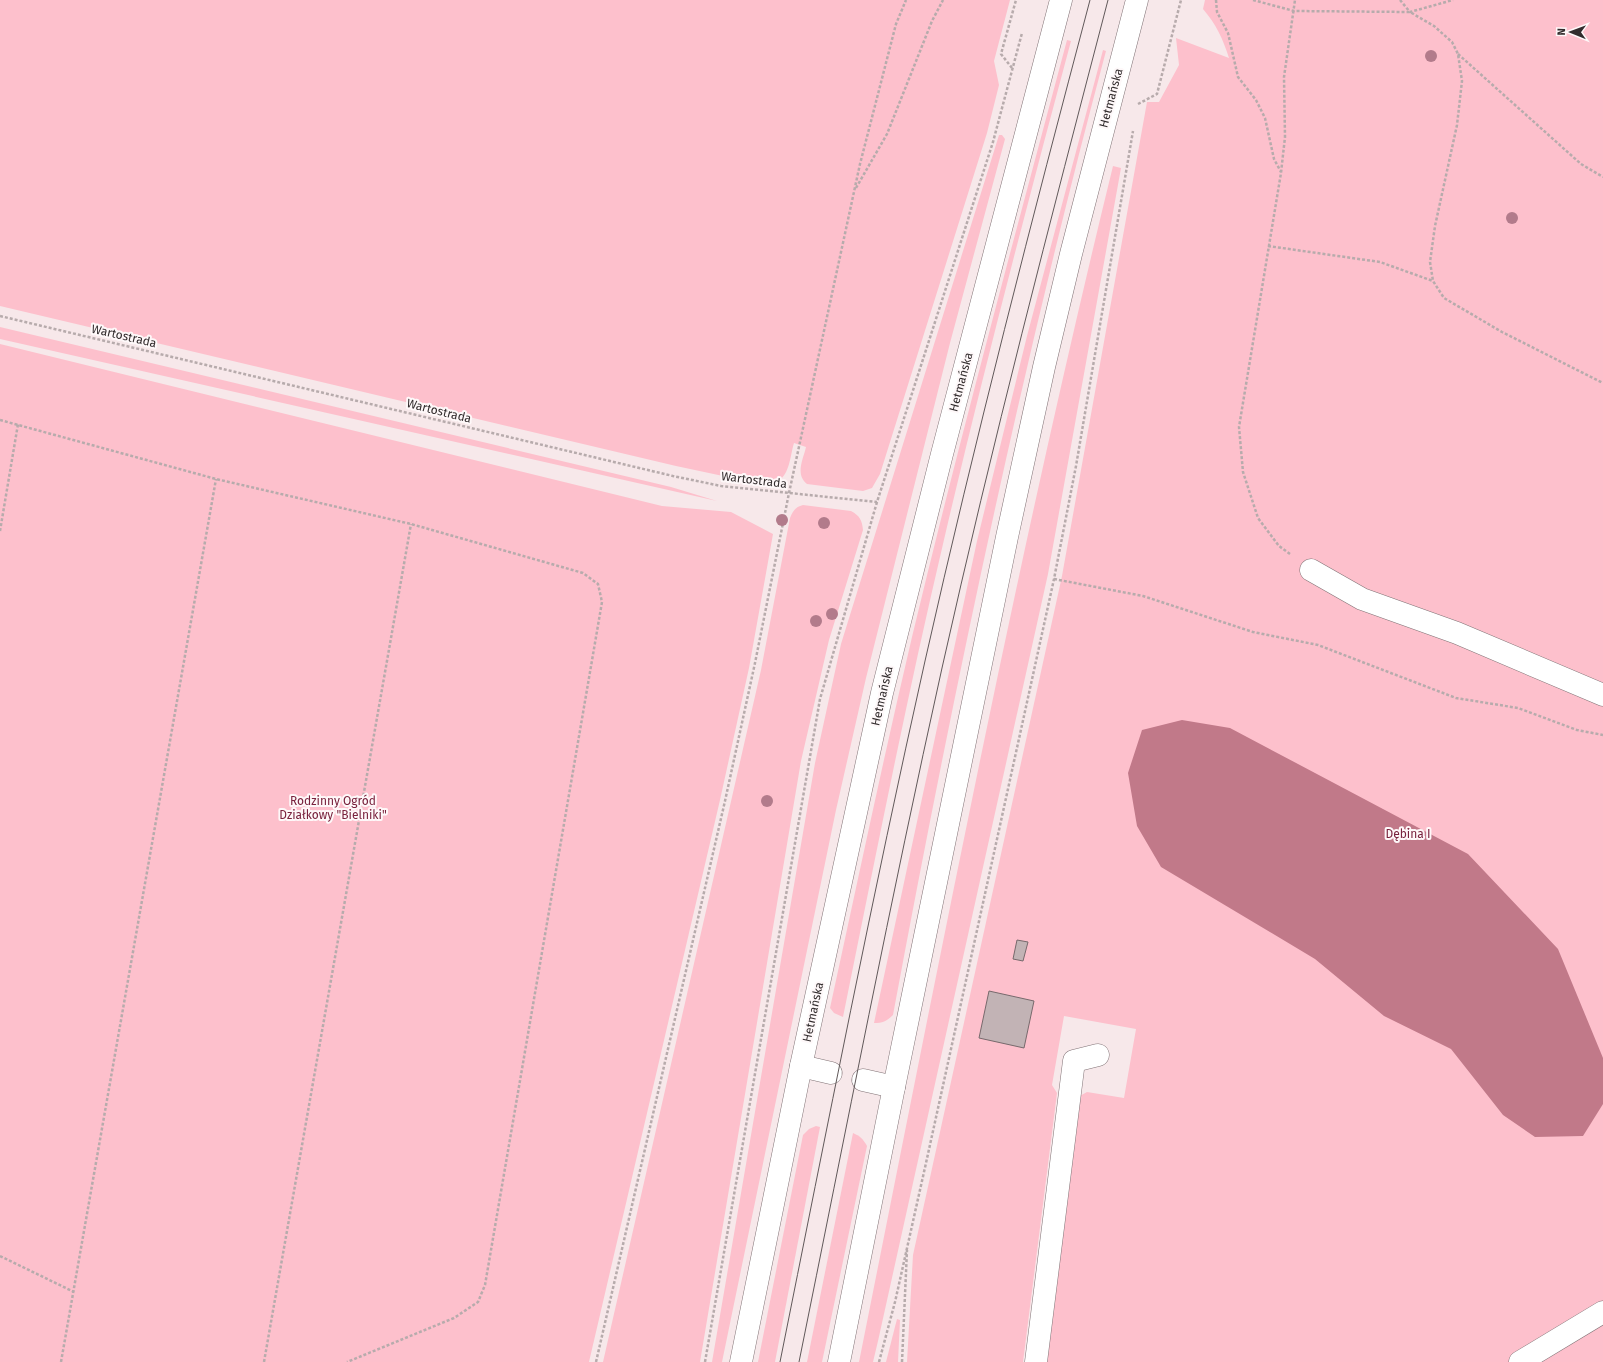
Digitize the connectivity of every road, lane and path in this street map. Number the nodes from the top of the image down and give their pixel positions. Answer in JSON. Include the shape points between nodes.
{"nodes":[{"id":1,"x":906,"y":0,"type":"edge"},
{"id":2,"x":943,"y":0,"type":"edge"},
{"id":3,"x":1016,"y":0,"type":"edge"},
{"id":4,"x":1061,"y":0,"type":"edge"},
{"id":5,"x":1137,"y":0,"type":"edge"},
{"id":6,"x":1181,"y":0,"type":"edge"},
{"id":7,"x":1216,"y":0,"type":"edge"},
{"id":8,"x":1253,"y":0,"type":"edge"},
{"id":9,"x":1296,"y":0,"type":"edge"},
{"id":10,"x":1400,"y":0,"type":"edge"},
{"id":11,"x":1453,"y":0,"type":"edge"},
{"id":12,"x":1294,"y":11,"type":"junction"},
{"id":13,"x":1410,"y":12,"type":"junction"},
{"id":14,"x":1023,"y":29,"type":"dead end"},
{"id":15,"x":1458,"y":54,"type":"junction"},
{"id":16,"x":1012,"y":68,"type":"junction"},
{"id":17,"x":1138,"y":100,"type":"dead end"},
{"id":18,"x":1134,"y":128,"type":"dead end"},
{"id":19,"x":1281,"y":173,"type":"junction"},
{"id":20,"x":1603,"y":177,"type":"edge"},
{"id":21,"x":855,"y":190,"type":"junction"},
{"id":22,"x":1268,"y":246,"type":"junction"},
{"id":23,"x":1433,"y":280,"type":"junction"},
{"id":24,"x":0,"y":316,"type":"edge"},
{"id":25,"x":1603,"y":383,"type":"edge"},
{"id":26,"x":0,"y":420,"type":"edge"},
{"id":27,"x":18,"y":424,"type":"junction"},
{"id":28,"x":216,"y":479,"type":"junction"},
{"id":29,"x":789,"y":493,"type":"junction"},
{"id":30,"x":877,"y":502,"type":"junction"},
{"id":31,"x":411,"y":524,"type":"junction"},
{"id":32,"x":0,"y":531,"type":"edge"},
{"id":33,"x":1311,"y":570,"type":"joint"},
{"id":34,"x":1054,"y":579,"type":"junction"},
{"id":35,"x":1603,"y":694,"type":"edge"},
{"id":36,"x":1603,"y":735,"type":"edge"},
{"id":37,"x":1098,"y":1055,"type":"dead end"},
{"id":38,"x":801,"y":1066,"type":"junction"},
{"id":39,"x":831,"y":1073,"type":"dead end"},
{"id":40,"x":863,"y":1080,"type":"dead end"},
{"id":41,"x":894,"y":1086,"type":"junction"},
{"id":42,"x":908,"y":1241,"type":"junction"},
{"id":43,"x":0,"y":1256,"type":"edge"},
{"id":44,"x":74,"y":1292,"type":"junction"},
{"id":45,"x":1603,"y":1312,"type":"edge"},
{"id":46,"x":61,"y":1362,"type":"edge"},
{"id":47,"x":264,"y":1362,"type":"edge"},
{"id":48,"x":347,"y":1362,"type":"edge"},
{"id":49,"x":596,"y":1362,"type":"edge"},
{"id":50,"x":705,"y":1362,"type":"edge"},
{"id":51,"x":741,"y":1362,"type":"edge"},
{"id":52,"x":839,"y":1362,"type":"edge"},
{"id":53,"x":879,"y":1362,"type":"edge"},
{"id":54,"x":902,"y":1362,"type":"edge"},
{"id":55,"x":1036,"y":1362,"type":"edge"},
{"id":56,"x":1520,"y":1362,"type":"edge"}],
"edges":[{"from":1,"to":21,"type":"path","via":[[896,24]]},
{"from":2,"to":21,"type":"path","via":[[932,21],[887,134]]},
{"from":3,"to":16,"type":"path","via":[[1001,54]]},
{"from":4,"to":38,"type":"main road","name":"Hetmańska","via":[[882,693]]},
{"from":5,"to":41,"type":"main road","name":"Hetmańska","via":[[1044,367]]},
{"from":6,"to":17,"type":"path","via":[[1157,94],[1138,104]]},
{"from":7,"to":19,"type":"path","via":[[1217,12],[1228,33],[1238,77],[1256,100],[1265,118],[1274,159]]},
{"from":8,"to":12,"type":"path"},
{"from":9,"to":12,"type":"path"},
{"from":10,"to":13,"type":"path"},
{"from":11,"to":13,"type":"path"},
{"from":12,"to":13,"type":"path"},
{"from":12,"to":19,"type":"path","via":[[1284,77],[1285,138]]},
{"from":13,"to":15,"type":"path","via":[[1434,26],[1452,42]]},
{"from":14,"to":16,"type":"path"},
{"from":15,"to":20,"type":"path","via":[[1581,164]]},
{"from":15,"to":23,"type":"path","via":[[1462,81],[1457,125],[1435,226],[1430,262]]},
{"from":16,"to":30,"type":"path","via":[[993,142]]},
{"from":18,"to":34,"type":"path"},
{"from":19,"to":22,"type":"path"},
{"from":21,"to":29,"type":"path"},
{"from":22,"to":23,"type":"path","via":[[1380,262]]},
{"from":22,"to":33,"type":"path","via":[[1239,427],[1243,472],[1258,518],[1279,546]]},
{"from":23,"to":25,"type":"path","via":[[1444,298],[1450,302],[1502,332]]},
{"from":24,"to":29,"type":"path","name":"Wartostrada","via":[[673,476],[721,486]]},
{"from":26,"to":27,"type":"path"},
{"from":27,"to":28,"type":"path"},
{"from":27,"to":32,"type":"path"},
{"from":28,"to":31,"type":"path"},
{"from":28,"to":44,"type":"path"},
{"from":29,"to":30,"type":"path","name":"Wartostrada"},
{"from":29,"to":49,"type":"path","via":[[726,801]]},
{"from":30,"to":50,"type":"path","via":[[820,699]]},
{"from":31,"to":47,"type":"path"},
{"from":31,"to":48,"type":"path","via":[[583,573],[598,584],[602,602],[485,1285],[478,1302],[454,1318]]},
{"from":33,"to":35,"type":"main road","via":[[1362,599],[1457,633]]},
{"from":34,"to":36,"type":"path","via":[[1143,596],[1253,632],[1318,645],[1456,698],[1518,708],[1576,730]]},
{"from":34,"to":42,"type":"path"},
{"from":37,"to":55,"type":"main road","via":[[1074,1061]]},
{"from":38,"to":39,"type":"main road"},
{"from":38,"to":51,"type":"main road","name":"Hetmańska"},
{"from":40,"to":41,"type":"main road"},
{"from":41,"to":52,"type":"main road","name":"Hetmańska"},
{"from":42,"to":53,"type":"path"},
{"from":42,"to":54,"type":"path"},
{"from":43,"to":44,"type":"path"},
{"from":44,"to":46,"type":"path"},
{"from":45,"to":56,"type":"main road"}]}
